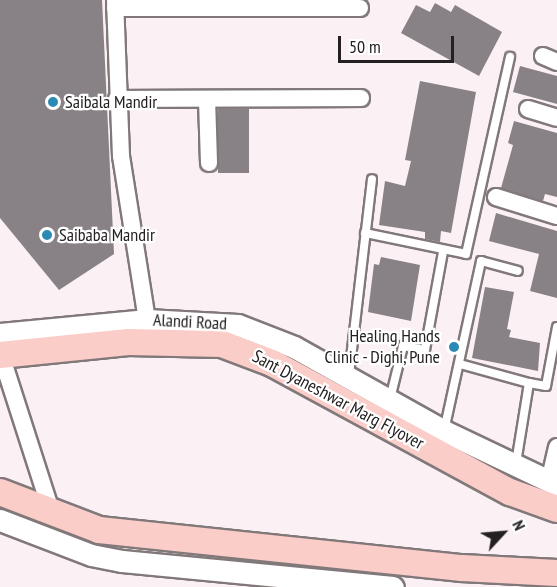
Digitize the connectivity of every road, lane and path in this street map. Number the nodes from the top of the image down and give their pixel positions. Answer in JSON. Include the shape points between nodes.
{"nodes":[{"id":1,"x":115,"y":4,"type":"edge"},
{"id":2,"x":360,"y":8,"type":"dead end"},
{"id":3,"x":510,"y":57,"type":"dead end"},
{"id":4,"x":361,"y":98,"type":"dead end"},
{"id":5,"x":117,"y":99,"type":"junction"},
{"id":6,"x":207,"y":99,"type":"junction"},
{"id":7,"x":528,"y":109,"type":"dead end"},
{"id":8,"x":557,"y":118,"type":"edge"},
{"id":9,"x":209,"y":163,"type":"dead end"},
{"id":10,"x":372,"y":179,"type":"dead end"},
{"id":11,"x":495,"y":197,"type":"dead end"},
{"id":12,"x":557,"y":216,"type":"edge"},
{"id":13,"x":365,"y":234,"type":"junction"},
{"id":14,"x":443,"y":252,"type":"junction"},
{"id":15,"x":518,"y":271,"type":"dead end"},
{"id":16,"x":147,"y":320,"type":"junction"},
{"id":17,"x":557,"y":327,"type":"edge"},
{"id":18,"x":0,"y":348,"type":"edge"},
{"id":19,"x":460,"y":364,"type":"junction"},
{"id":20,"x":348,"y":376,"type":"junction"},
{"id":21,"x":529,"y":383,"type":"junction"},
{"id":22,"x":390,"y":399,"type":"junction"},
{"id":23,"x":444,"y":431,"type":"junction"},
{"id":24,"x":557,"y":447,"type":"edge"},
{"id":25,"x":516,"y":467,"type":"junction"},
{"id":26,"x":553,"y":484,"type":"edge"},
{"id":27,"x":0,"y":492,"type":"edge"},
{"id":28,"x":557,"y":509,"type":"edge"},
{"id":29,"x":52,"y":514,"type":"junction"},
{"id":30,"x":0,"y":520,"type":"edge"},
{"id":31,"x":557,"y":573,"type":"edge"},
{"id":32,"x":393,"y":587,"type":"edge"}],
"edges":[{"from":1,"to":2,"type":"street"},
{"from":1,"to":5,"type":"street"},
{"from":3,"to":14,"type":"lane","via":[[466,254]]},
{"from":4,"to":6,"type":"street"},
{"from":5,"to":6,"type":"street"},
{"from":5,"to":16,"type":"street","via":[[125,197]]},
{"from":6,"to":9,"type":"street"},
{"from":7,"to":8,"type":"street"},
{"from":10,"to":13,"type":"lane"},
{"from":11,"to":12,"type":"street"},
{"from":13,"to":14,"type":"lane"},
{"from":13,"to":20,"type":"lane"},
{"from":14,"to":22,"type":"lane","via":[[425,350],[403,346]]},
{"from":15,"to":19,"type":"lane","via":[[481,261]]},
{"from":16,"to":18,"type":"street","name":"Alandi Road"},
{"from":16,"to":20,"type":"street","name":"Alandi Road","via":[[238,325],[294,347]]},
{"from":17,"to":21,"type":"lane","via":[[546,386]]},
{"from":18,"to":28,"type":"main road","name":"Sant Dyaneshwar Marg Flyover","via":[[191,341],[234,347],[272,363],[510,492]]},
{"from":18,"to":29,"type":"street"},
{"from":19,"to":21,"type":"lane"},
{"from":19,"to":23,"type":"lane"},
{"from":20,"to":22,"type":"street","name":"Alandi Road"},
{"from":21,"to":25,"type":"lane"},
{"from":22,"to":23,"type":"street","name":"Alandi Road"},
{"from":23,"to":25,"type":"street","name":"Alandi Road"},
{"from":24,"to":26,"type":"street"},
{"from":25,"to":26,"type":"street","name":"Alandi Road"},
{"from":27,"to":29,"type":"main road"},
{"from":29,"to":31,"type":"main road","via":[[99,530],[145,537],[462,568]]},
{"from":30,"to":32,"type":"street","via":[[91,555],[122,561]]}]}
